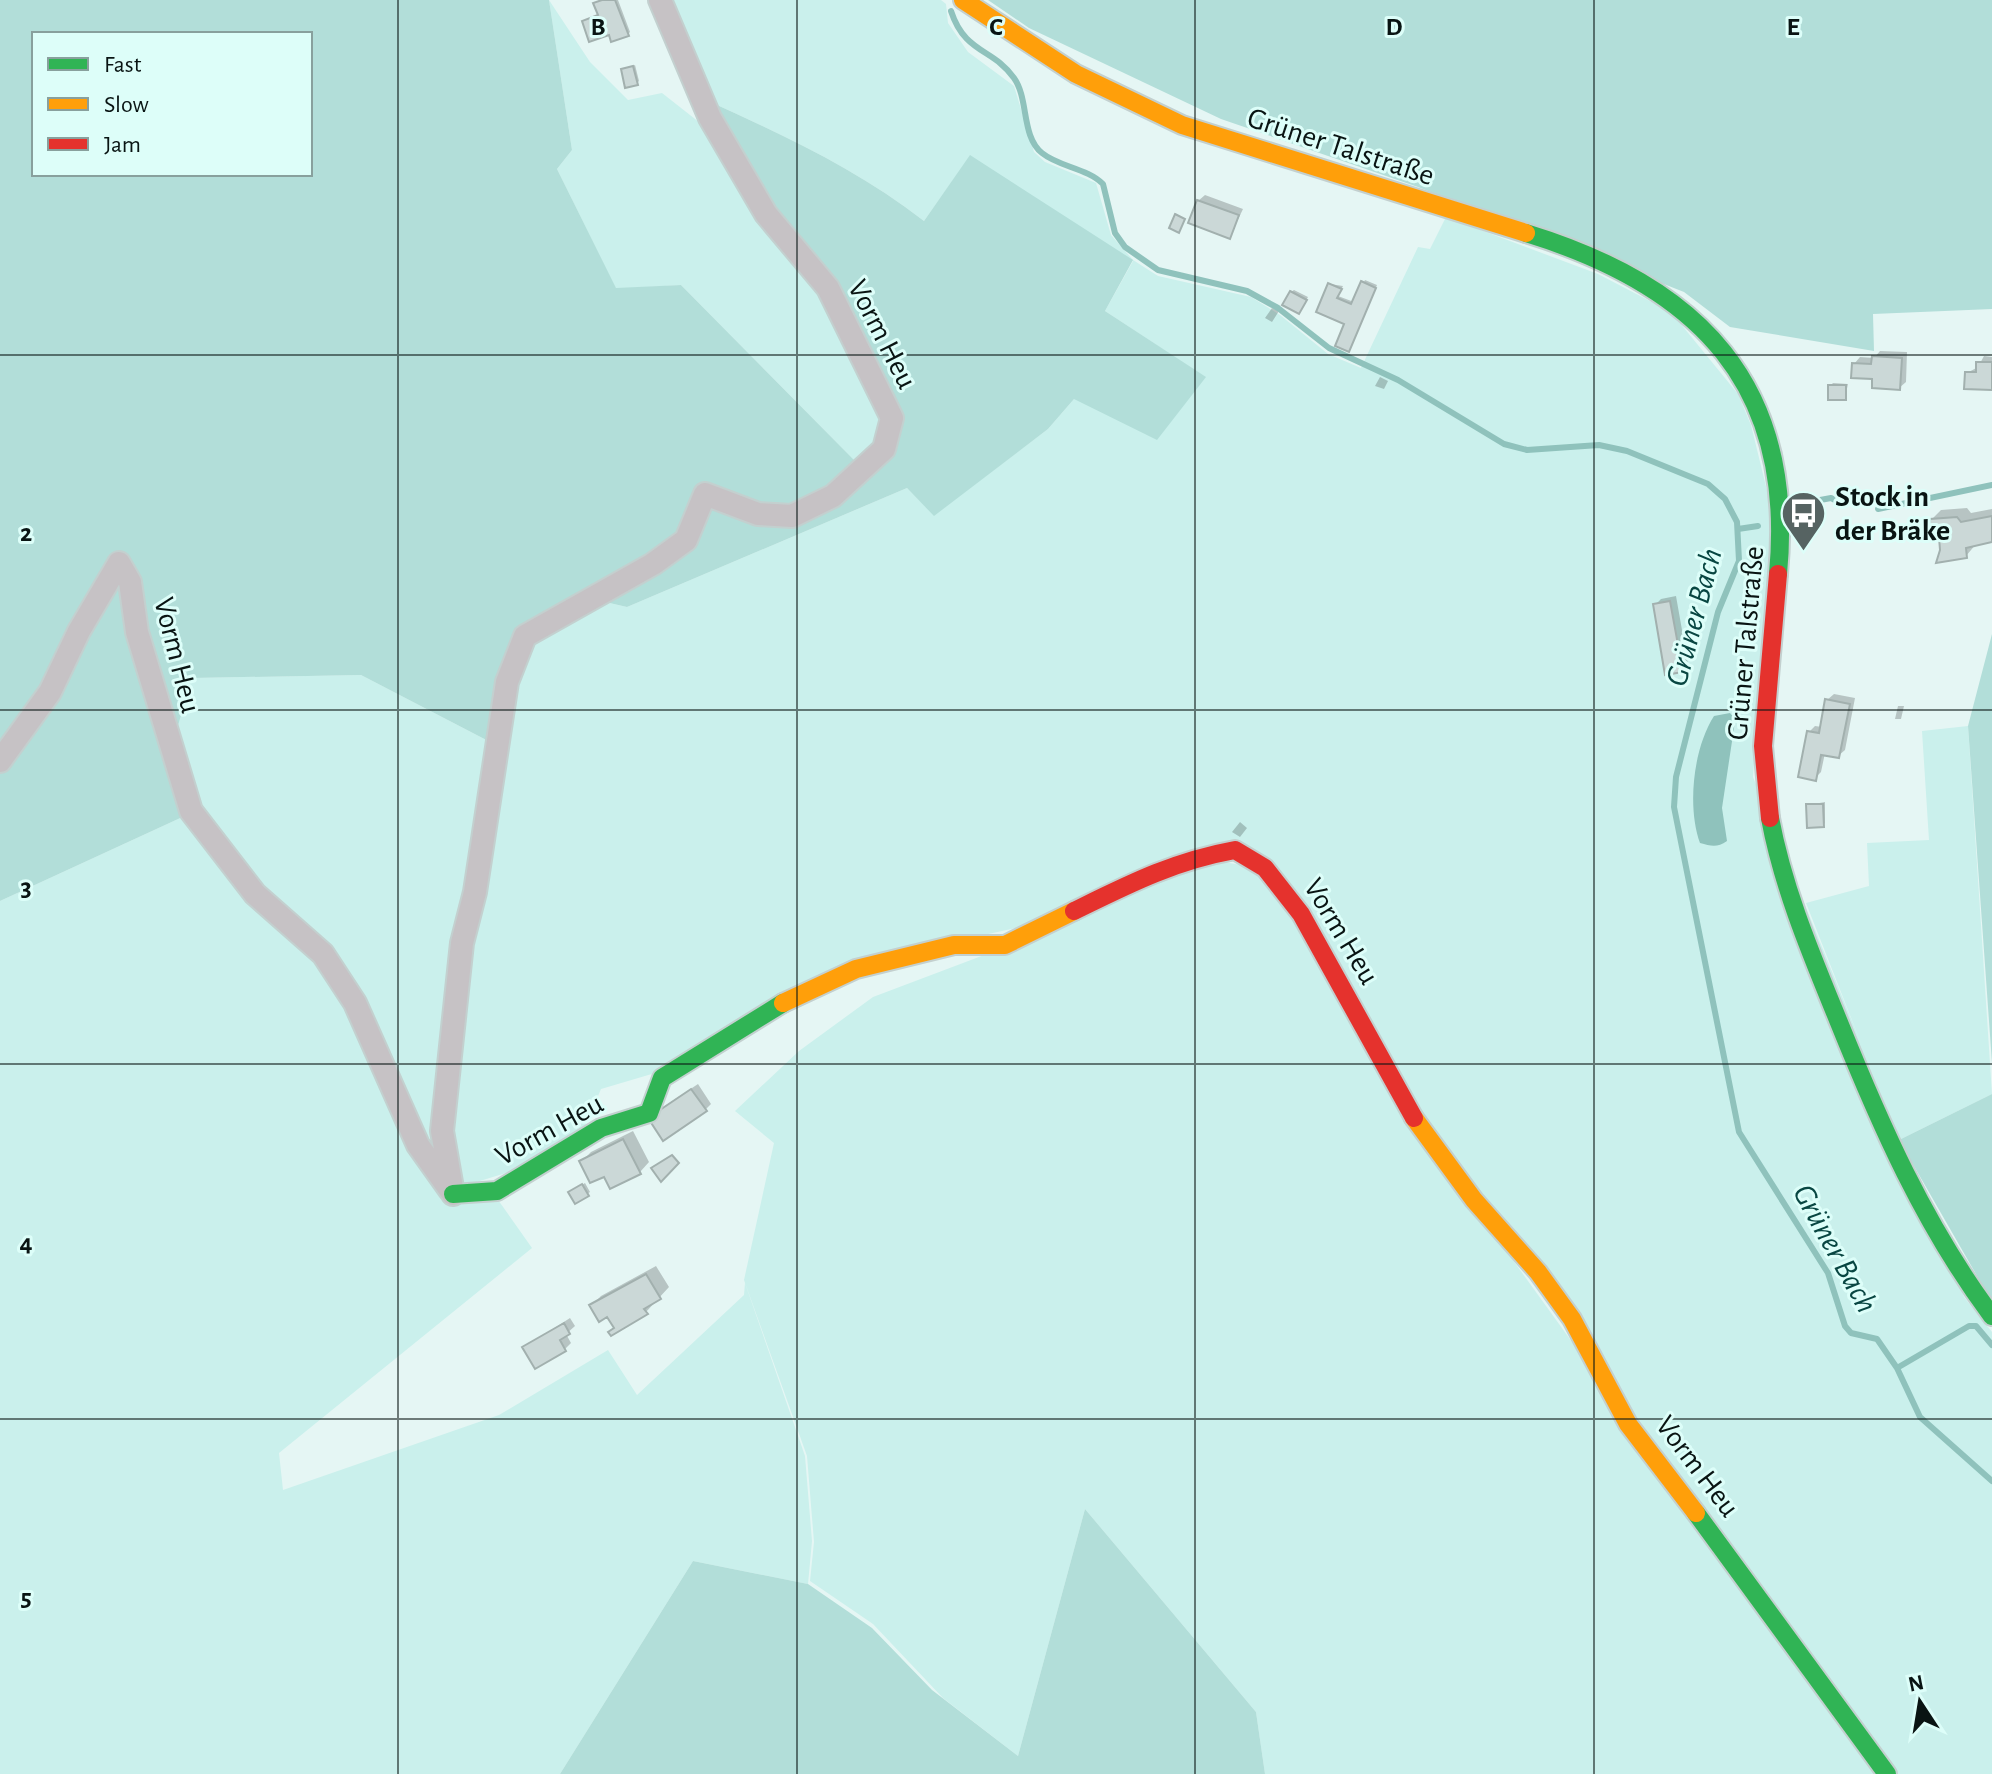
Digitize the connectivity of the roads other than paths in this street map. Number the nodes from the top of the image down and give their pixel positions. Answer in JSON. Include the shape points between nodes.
{"nodes":[{"id":1,"x":660,"y":0,"type":"edge"},
{"id":2,"x":963,"y":0,"type":"edge"},
{"id":3,"x":0,"y":761,"type":"edge"},
{"id":4,"x":453,"y":1194,"type":"junction"},
{"id":5,"x":1992,"y":1316,"type":"edge"},
{"id":6,"x":1887,"y":1774,"type":"edge"}],
"edges":[{"from":1,"to":4,"type":"street","name":"Vorm Heu","via":[[710,118],[766,214],[828,288],[892,418],[884,449],[833,496],[792,516],[758,514],[705,494],[686,540],[525,636],[507,682],[475,892],[462,943],[442,1131]]},
{"from":2,"to":5,"type":"street","name":"Grüner Talstraße","via":[[1065,70],[1153,113],[1605,262],[1678,304],[1722,349],[1748,389],[1766,432],[1782,505],[1763,738],[1768,809],[1780,862],[1876,1115],[1934,1231]]},
{"from":3,"to":4,"type":"street","name":"Vorm Heu","via":[[50,692],[119,563],[130,582],[137,632],[191,811],[255,894],[323,954],[355,1003],[418,1145]]},
{"from":4,"to":6,"type":"street","name":"Vorm Heu","via":[[497,1191],[601,1128],[649,1113],[662,1078],[791,998],[856,969],[954,945],[1005,945],[1161,868],[1235,850],[1265,868],[1301,914],[1410,1113],[1572,1319],[1628,1424]]}]}
